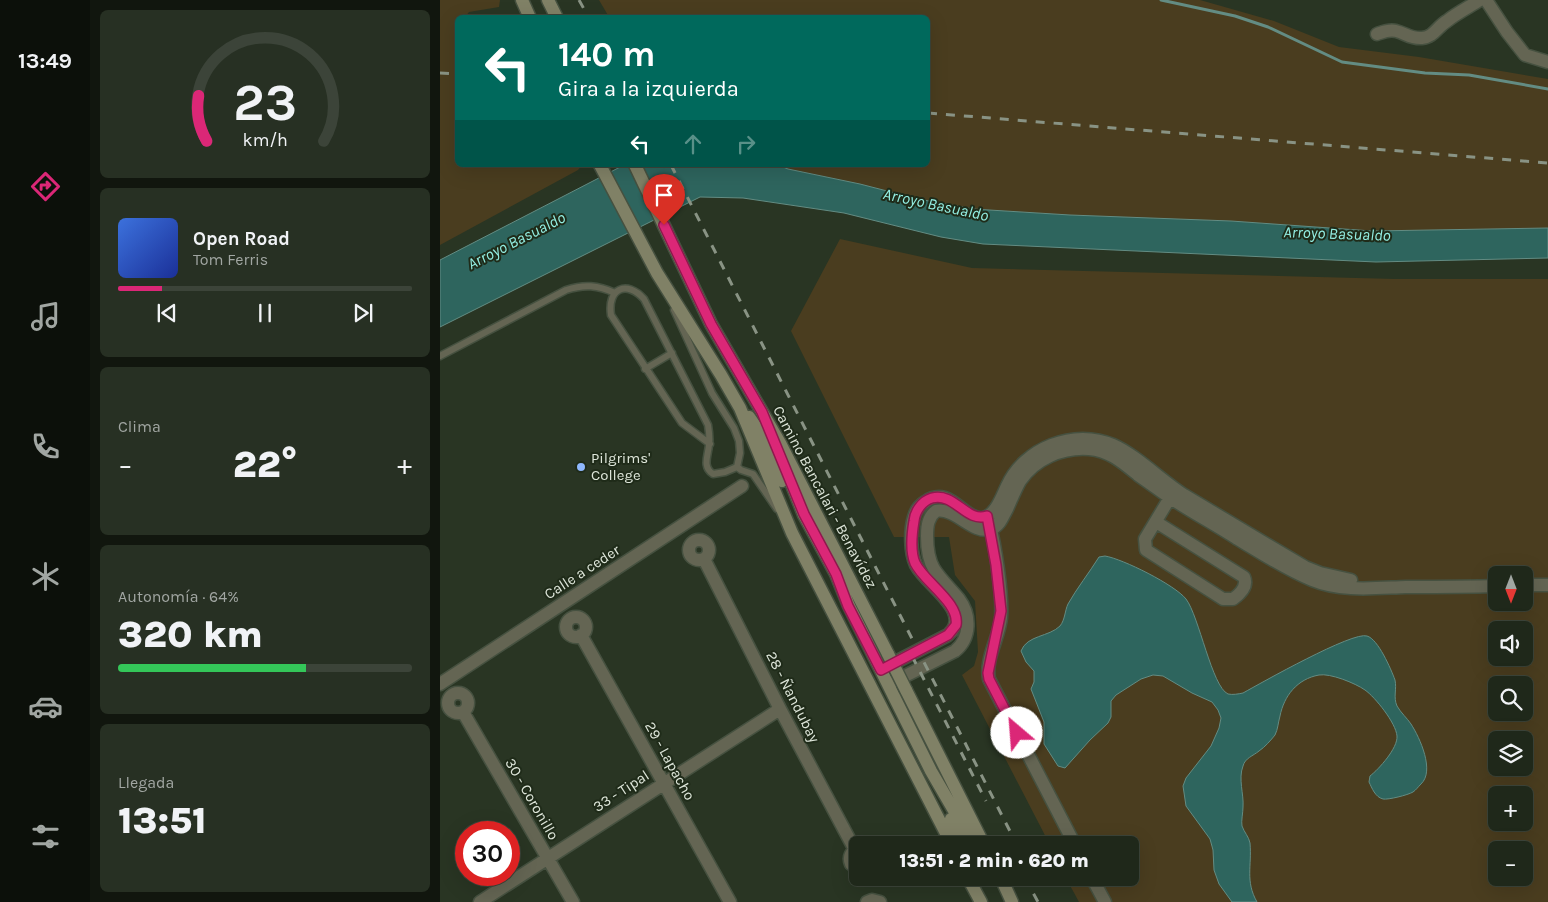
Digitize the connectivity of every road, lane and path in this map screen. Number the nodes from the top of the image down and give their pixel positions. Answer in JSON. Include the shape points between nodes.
{"nodes":[{"id":1,"x":522,"y":0,"type":"edge"},
{"id":2,"x":548,"y":0,"type":"edge"},
{"id":3,"x":1480,"y":0,"type":"edge"},
{"id":4,"x":1486,"y":0,"type":"edge"},
{"id":5,"x":529,"y":15,"type":"edge"},
{"id":6,"x":556,"y":15,"type":"edge"},
{"id":7,"x":1377,"y":34,"type":"dead end"},
{"id":8,"x":1547,"y":59,"type":"edge"},
{"id":9,"x":601,"y":167,"type":"edge"},
{"id":10,"x":635,"y":167,"type":"edge"},
{"id":11,"x":657,"y":273,"type":"junction"},
{"id":12,"x":615,"y":293,"type":"junction"},
{"id":13,"x":672,"y":353,"type":"junction"},
{"id":14,"x":440,"y":356,"type":"edge"},
{"id":15,"x":645,"y":369,"type":"junction"},
{"id":16,"x":740,"y":408,"type":"junction"},
{"id":17,"x":762,"y":412,"type":"junction"},
{"id":18,"x":710,"y":444,"type":"junction"},
{"id":19,"x":737,"y":466,"type":"junction"},
{"id":20,"x":742,"y":486,"type":"dead end"},
{"id":21,"x":1172,"y":493,"type":"junction"},
{"id":22,"x":987,"y":516,"type":"junction"},
{"id":23,"x":1156,"y":522,"type":"junction"},
{"id":24,"x":991,"y":529,"type":"junction"},
{"id":25,"x":792,"y":533,"type":"junction"},
{"id":26,"x":912,"y":547,"type":"junction"},
{"id":27,"x":928,"y":547,"type":"junction"},
{"id":28,"x":704,"y":559,"type":"dead end"},
{"id":29,"x":1533,"y":585,"type":"edge"},
{"id":30,"x":1548,"y":585,"type":"edge"},
{"id":31,"x":1488,"y":586,"type":"edge"},
{"id":32,"x":848,"y":606,"type":"junction"},
{"id":33,"x":581,"y":636,"type":"dead end"},
{"id":34,"x":881,"y":670,"type":"junction"},
{"id":35,"x":440,"y":684,"type":"edge"},
{"id":36,"x":888,"y":685,"type":"junction"},
{"id":37,"x":780,"y":709,"type":"junction"},
{"id":38,"x":463,"y":712,"type":"dead end"},
{"id":39,"x":931,"y":771,"type":"junction"},
{"id":40,"x":664,"y":783,"type":"junction"},
{"id":41,"x":849,"y":836,"type":"edge"},
{"id":42,"x":947,"y":836,"type":"edge"},
{"id":43,"x":958,"y":836,"type":"edge"},
{"id":44,"x":969,"y":836,"type":"edge"},
{"id":45,"x":979,"y":836,"type":"edge"},
{"id":46,"x":1070,"y":836,"type":"edge"},
{"id":47,"x":548,"y":858,"type":"junction"},
{"id":48,"x":972,"y":886,"type":"edge"},
{"id":49,"x":982,"y":886,"type":"edge"},
{"id":50,"x":1002,"y":886,"type":"edge"},
{"id":51,"x":1004,"y":886,"type":"edge"},
{"id":52,"x":1096,"y":886,"type":"edge"},
{"id":53,"x":1011,"y":899,"type":"edge"},
{"id":54,"x":480,"y":902,"type":"edge"},
{"id":55,"x":574,"y":902,"type":"edge"},
{"id":56,"x":730,"y":902,"type":"edge"},
{"id":57,"x":868,"y":902,"type":"edge"},
{"id":58,"x":880,"y":902,"type":"edge"},
{"id":59,"x":981,"y":902,"type":"edge"},
{"id":60,"x":990,"y":902,"type":"edge"},
{"id":61,"x":1105,"y":902,"type":"edge"}],
"edges":[{"from":1,"to":5,"type":"main road"},
{"from":2,"to":6,"type":"main road"},
{"from":3,"to":7,"type":"street","via":[[1425,38],[1396,31]]},
{"from":4,"to":8,"type":"street","via":[[1525,55]]},
{"from":9,"to":11,"type":"main road"},
{"from":10,"to":17,"type":"main road","name":"Camino Bancalari - Benavídez","via":[[711,324]]},
{"from":11,"to":16,"type":"main road"},
{"from":11,"to":19,"type":"lane","via":[[712,393],[734,428],[740,447]]},
{"from":12,"to":13,"type":"lane","via":[[623,289],[632,290],[644,299]]},
{"from":12,"to":14,"type":"lane","via":[[589,285],[566,290]]},
{"from":12,"to":15,"type":"lane","via":[[611,298],[611,315]]},
{"from":13,"to":15,"type":"lane"},
{"from":13,"to":18,"type":"lane","via":[[708,425]]},
{"from":15,"to":18,"type":"lane","via":[[682,423]]},
{"from":16,"to":25,"type":"main road"},
{"from":16,"to":32,"type":"main road","via":[[758,430],[801,526]]},
{"from":17,"to":32,"type":"main road","via":[[804,514],[836,574]]},
{"from":17,"to":45,"type":"main road","name":"Camino Bancalari - Benavídez","bridge":true,"via":[[806,492]]},
{"from":18,"to":19,"type":"lane","via":[[706,462],[709,472],[725,472]]},
{"from":19,"to":25,"type":"lane","via":[[753,474]]},
{"from":20,"to":35,"type":"street","name":"Calle a ceder"},
{"from":21,"to":22,"type":"street","via":[[1131,456],[1112,445],[1098,441],[1069,441],[1044,448],[1025,460],[1013,474],[995,509]]},
{"from":21,"to":23,"type":"street"},
{"from":21,"to":24,"type":"street","via":[[1112,455],[1090,449],[1055,453],[1028,472],[1001,520]]},
{"from":21,"to":31,"type":"street","via":[[1288,569],[1329,585],[1375,589]]},
{"from":22,"to":24,"type":"street"},
{"from":22,"to":26,"type":"street","via":[[974,516],[944,498],[928,499],[918,508],[914,518]]},
{"from":23,"to":23,"type":"street","via":[[1145,539],[1146,550],[1150,554],[1223,599],[1232,599],[1243,589],[1244,577]]},
{"from":24,"to":27,"type":"street","via":[[975,527],[947,511],[936,511],[929,522]]},
{"from":24,"to":46,"type":"street","via":[[1001,620],[989,679]]},
{"from":25,"to":42,"type":"main road"},
{"from":26,"to":27,"type":"street"},
{"from":26,"to":34,"type":"street","via":[[920,571],[955,612],[956,625],[948,635]]},
{"from":27,"to":36,"type":"street","via":[[935,571],[963,606],[968,623],[965,638],[955,651]]},
{"from":28,"to":37,"type":"street","name":"28 - Ñandubay"},
{"from":29,"to":30,"type":"street"},
{"from":32,"to":34,"type":"main road"},
{"from":33,"to":40,"type":"street","name":"29 - Lapacho"},
{"from":34,"to":36,"type":"main road"},
{"from":36,"to":39,"type":"main road"},
{"from":37,"to":40,"type":"street","name":"33 - Tipal"},
{"from":37,"to":41,"type":"street","name":"28 - Ñandubay"},
{"from":38,"to":47,"type":"street","name":"30 - Coronillo"},
{"from":39,"to":43,"type":"main road"},
{"from":39,"to":44,"type":"main road"},
{"from":40,"to":47,"type":"street","name":"33 - Tipal"},
{"from":40,"to":56,"type":"street","name":"29 - Lapacho"},
{"from":47,"to":54,"type":"street","name":"33 - Tipal"},
{"from":47,"to":55,"type":"street","name":"30 - Coronillo"},
{"from":48,"to":59,"type":"main road"},
{"from":49,"to":60,"type":"main road"},
{"from":50,"to":53,"type":"main road"},
{"from":51,"to":53,"type":"main road"},
{"from":52,"to":61,"type":"street"},
{"from":57,"to":58,"type":"street"}]}
